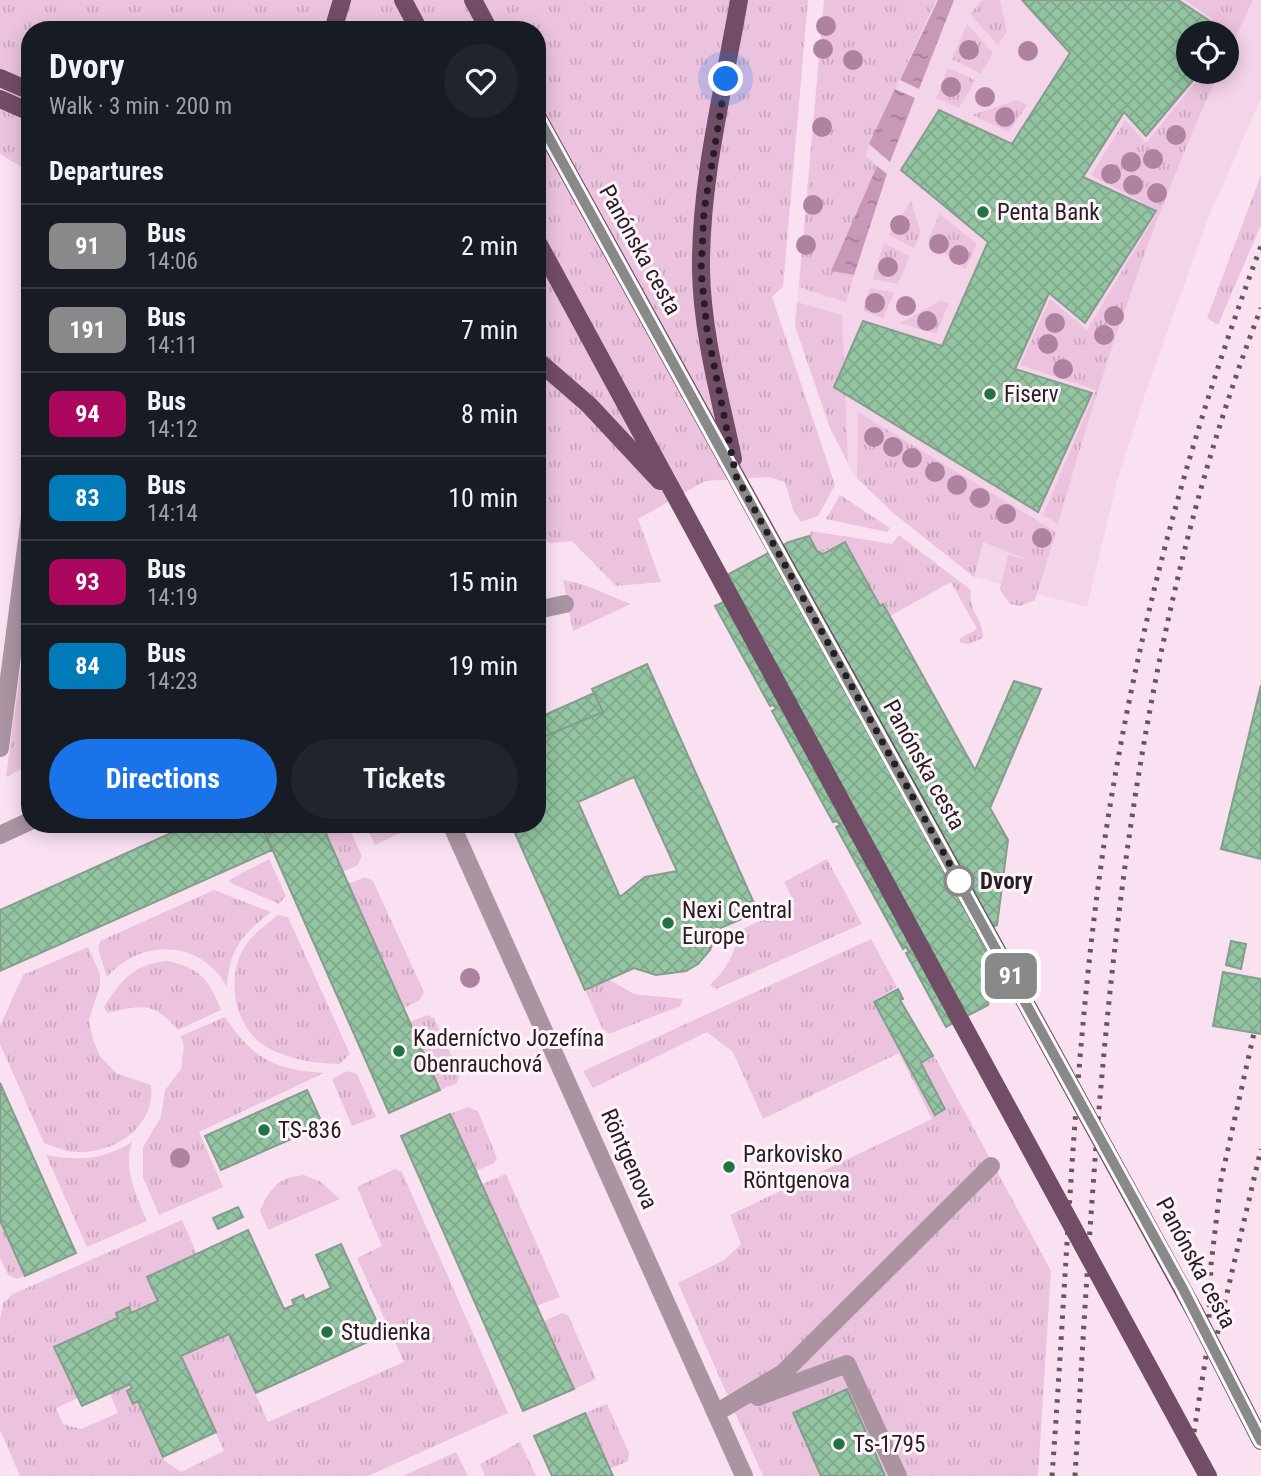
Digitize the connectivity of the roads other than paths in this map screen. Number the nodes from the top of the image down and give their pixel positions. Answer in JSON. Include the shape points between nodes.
{"nodes":[{"id":1,"x":342,"y":0,"type":"edge"},
{"id":2,"x":403,"y":0,"type":"edge"},
{"id":3,"x":473,"y":0,"type":"edge"},
{"id":4,"x":739,"y":0,"type":"edge"},
{"id":5,"x":336,"y":21,"type":"edge"},
{"id":6,"x":414,"y":21,"type":"edge"},
{"id":7,"x":484,"y":21,"type":"edge"},
{"id":8,"x":0,"y":78,"type":"edge"},
{"id":9,"x":21,"y":87,"type":"edge"},
{"id":10,"x":0,"y":99,"type":"edge"},
{"id":11,"x":21,"y":108,"type":"edge"},
{"id":12,"x":546,"y":132,"type":"edge"},
{"id":13,"x":546,"y":258,"type":"edge"},
{"id":14,"x":546,"y":368,"type":"edge"},
{"id":15,"x":737,"y":478,"type":"junction"},
{"id":16,"x":677,"y":499,"type":"junction"},
{"id":17,"x":21,"y":586,"type":"edge"},
{"id":18,"x":565,"y":604,"type":"dead end"},
{"id":19,"x":546,"y":608,"type":"edge"},
{"id":20,"x":0,"y":748,"type":"edge"},
{"id":21,"x":21,"y":825,"type":"edge"},
{"id":22,"x":455,"y":833,"type":"edge"},
{"id":23,"x":0,"y":835,"type":"edge"},
{"id":24,"x":991,"y":1166,"type":"dead end"},
{"id":25,"x":716,"y":1413,"type":"junction"},
{"id":26,"x":1261,"y":1441,"type":"edge"},
{"id":27,"x":744,"y":1476,"type":"edge"},
{"id":28,"x":898,"y":1476,"type":"edge"},
{"id":29,"x":1208,"y":1476,"type":"edge"}],
"edges":[{"from":1,"to":5,"type":"main road"},
{"from":2,"to":6,"type":"main road"},
{"from":3,"to":7,"type":"main road"},
{"from":4,"to":15,"type":"main road","via":[[704,211],[701,271],[707,330]]},
{"from":8,"to":9,"type":"main road"},
{"from":10,"to":11,"type":"main road"},
{"from":12,"to":15,"type":"main road","name":"Panónska cesta"},
{"from":13,"to":16,"type":"main road"},
{"from":14,"to":16,"type":"main road","via":[[589,405]]},
{"from":15,"to":26,"type":"main road","name":"Panónska cesta","bridge":true,"via":[[1190,1301]]},
{"from":16,"to":29,"type":"main road","bridge":true},
{"from":17,"to":20,"type":"street"},
{"from":18,"to":19,"type":"street"},
{"from":21,"to":23,"type":"street"},
{"from":22,"to":25,"type":"street","name":"Röntgenova"},
{"from":24,"to":25,"type":"street","via":[[783,1373]]},
{"from":25,"to":27,"type":"street","name":"Röntgenova"},
{"from":25,"to":28,"type":"street","via":[[847,1364]]}]}
